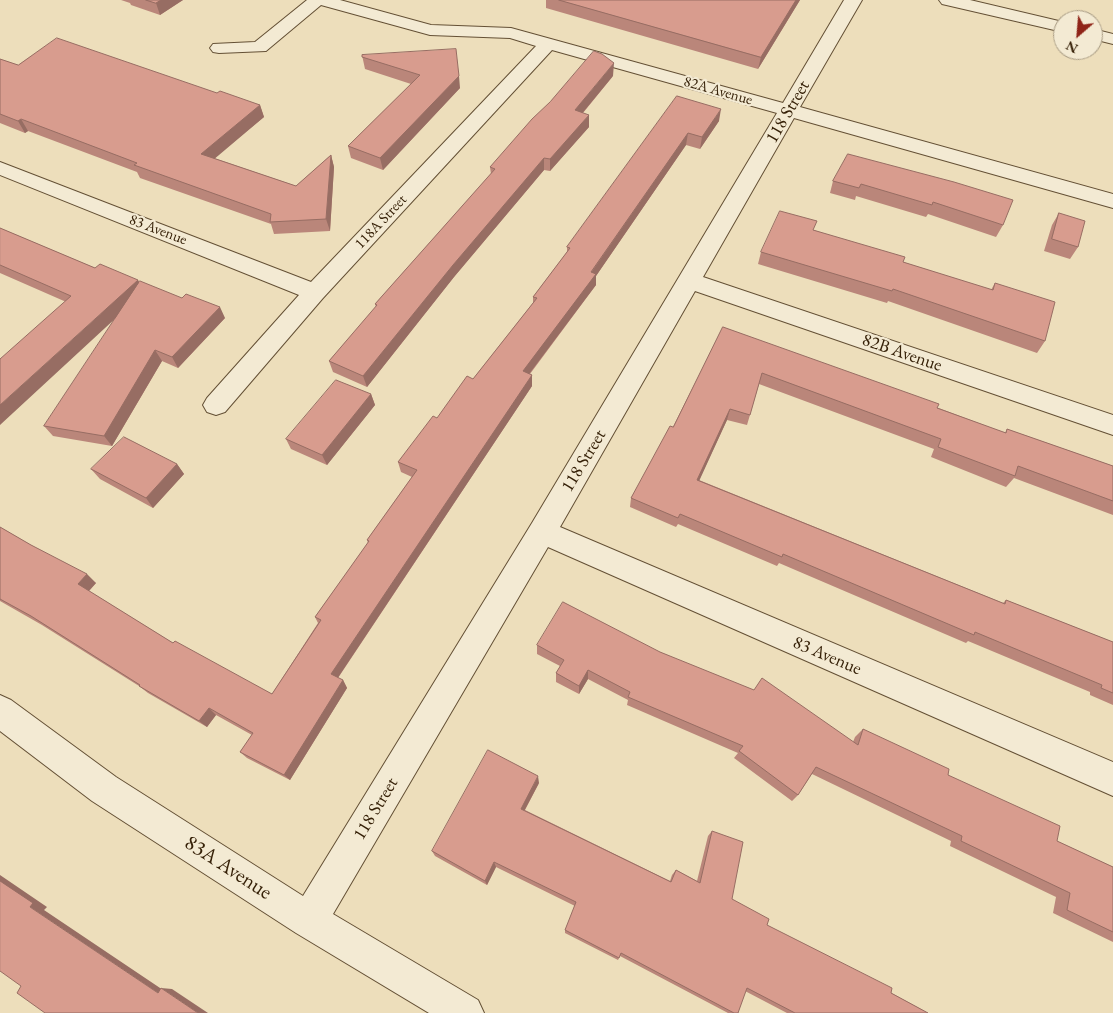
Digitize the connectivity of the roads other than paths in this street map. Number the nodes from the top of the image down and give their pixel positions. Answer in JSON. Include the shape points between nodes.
{"nodes":[{"id":1,"x":317,"y":0,"type":"edge"},
{"id":2,"x":320,"y":0,"type":"edge"},
{"id":3,"x":853,"y":0,"type":"edge"},
{"id":4,"x":948,"y":0,"type":"edge"},
{"id":5,"x":1053,"y":25,"type":"edge"},
{"id":6,"x":549,"y":43,"type":"junction"},
{"id":7,"x":219,"y":48,"type":"dead end"},
{"id":8,"x":788,"y":111,"type":"junction"},
{"id":9,"x":0,"y":168,"type":"edge"},
{"id":10,"x":1113,"y":201,"type":"edge"},
{"id":11,"x":690,"y":281,"type":"junction"},
{"id":12,"x":315,"y":292,"type":"junction"},
{"id":13,"x":216,"y":405,"type":"dead end"},
{"id":14,"x":1113,"y":425,"type":"edge"},
{"id":15,"x":542,"y":532,"type":"junction"},
{"id":16,"x":0,"y":711,"type":"edge"},
{"id":17,"x":1113,"y":780,"type":"edge"},
{"id":18,"x":309,"y":920,"type":"junction"},
{"id":19,"x":464,"y":1013,"type":"edge"}],
"edges":[{"from":1,"to":7,"type":"street","via":[[260,47]]},
{"from":2,"to":6,"type":"street","name":"82A Avenue","via":[[430,30],[511,33]]},
{"from":3,"to":8,"type":"street","name":"118 Street"},
{"from":4,"to":5,"type":"street"},
{"from":6,"to":8,"type":"street","name":"82A Avenue"},
{"from":6,"to":12,"type":"street","name":"118A Street"},
{"from":8,"to":10,"type":"street","name":"82A Avenue"},
{"from":8,"to":11,"type":"street","name":"118 Street"},
{"from":9,"to":12,"type":"street","name":"83 Avenue"},
{"from":11,"to":14,"type":"street","name":"82B Avenue"},
{"from":11,"to":15,"type":"street","name":"118 Street"},
{"from":12,"to":13,"type":"street","name":"118A Street"},
{"from":15,"to":17,"type":"street","name":"83 Avenue"},
{"from":15,"to":18,"type":"street","name":"118 Street"},
{"from":16,"to":18,"type":"street","name":"83A Avenue","via":[[104,789]]},
{"from":18,"to":19,"type":"street","name":"83A Avenue"}]}
